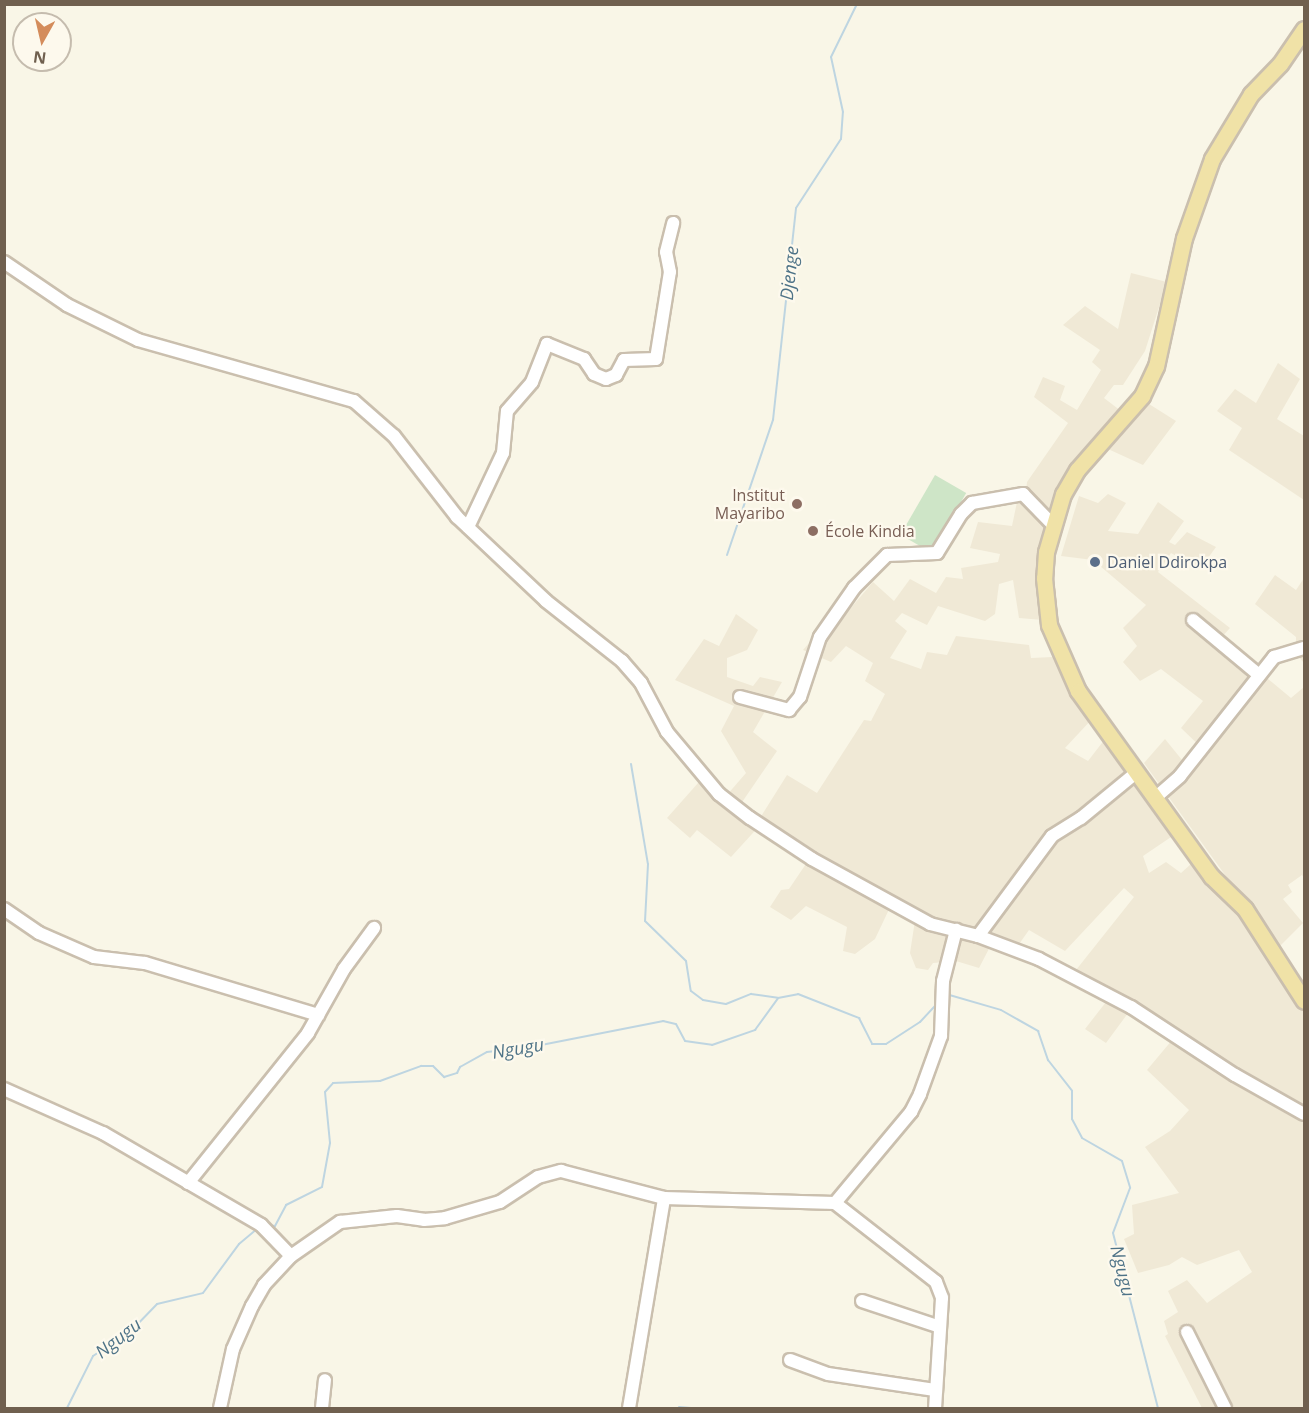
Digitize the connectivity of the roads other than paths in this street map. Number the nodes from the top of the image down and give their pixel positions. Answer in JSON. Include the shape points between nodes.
{"nodes":[{"id":1,"x":1305,"y":28,"type":"edge"},
{"id":2,"x":673,"y":223,"type":"dead end"},
{"id":3,"x":4,"y":262,"type":"edge"},
{"id":4,"x":1053,"y":525,"type":"junction"},
{"id":5,"x":468,"y":527,"type":"junction"},
{"id":6,"x":1193,"y":620,"type":"dead end"},
{"id":7,"x":1305,"y":648,"type":"edge"},
{"id":8,"x":1259,"y":675,"type":"junction"},
{"id":9,"x":740,"y":697,"type":"dead end"},
{"id":10,"x":1136,"y":772,"type":"junction"},
{"id":11,"x":1155,"y":798,"type":"junction"},
{"id":12,"x":4,"y":909,"type":"edge"},
{"id":13,"x":374,"y":928,"type":"dead end"},
{"id":14,"x":956,"y":930,"type":"junction"},
{"id":15,"x":978,"y":936,"type":"junction"},
{"id":16,"x":1305,"y":1001,"type":"edge"},
{"id":17,"x":318,"y":1015,"type":"junction"},
{"id":18,"x":4,"y":1089,"type":"edge"},
{"id":19,"x":1305,"y":1114,"type":"edge"},
{"id":20,"x":188,"y":1183,"type":"junction"},
{"id":21,"x":664,"y":1198,"type":"junction"},
{"id":22,"x":835,"y":1203,"type":"junction"},
{"id":23,"x":291,"y":1256,"type":"junction"},
{"id":24,"x":862,"y":1301,"type":"dead end"},
{"id":25,"x":940,"y":1327,"type":"junction"},
{"id":26,"x":1187,"y":1332,"type":"dead end"},
{"id":27,"x":790,"y":1360,"type":"dead end"},
{"id":28,"x":325,"y":1380,"type":"dead end"},
{"id":29,"x":935,"y":1390,"type":"junction"},
{"id":30,"x":220,"y":1408,"type":"edge"},
{"id":31,"x":322,"y":1408,"type":"edge"},
{"id":32,"x":629,"y":1408,"type":"edge"},
{"id":33,"x":935,"y":1408,"type":"edge"},
{"id":34,"x":1225,"y":1408,"type":"edge"}],
"edges":[{"from":1,"to":4,"type":"main road","via":[[1280,64],[1251,94],[1212,159],[1184,238],[1151,376],[1142,396],[1077,470],[1063,494]]},
{"from":2,"to":5,"type":"street","via":[[666,252],[670,272],[656,359],[624,360],[616,375],[606,379],[594,374],[584,359],[547,344],[532,382],[507,411],[503,453]]},
{"from":3,"to":5,"type":"street","via":[[67,305],[138,340],[354,401],[394,436]]},
{"from":4,"to":9,"type":"street","via":[[1023,494],[972,503],[937,553],[887,555],[854,588],[820,637],[800,697],[789,710]]},
{"from":4,"to":10,"type":"main road","via":[[1046,552],[1045,602],[1058,652],[1078,691]]},
{"from":5,"to":14,"type":"street","via":[[546,601],[622,661],[641,683],[667,732],[719,794],[768,832],[812,859],[930,924]]},
{"from":6,"to":8,"type":"street"},
{"from":7,"to":8,"type":"street","via":[[1274,657]]},
{"from":8,"to":11,"type":"street","via":[[1180,776]]},
{"from":10,"to":11,"type":"main road"},
{"from":10,"to":15,"type":"street","via":[[1082,818],[1053,836]]},
{"from":11,"to":16,"type":"main road","via":[[1211,876],[1245,909]]},
{"from":12,"to":17,"type":"street","via":[[39,933],[94,957],[145,963]]},
{"from":13,"to":17,"type":"street","via":[[344,969]]},
{"from":14,"to":15,"type":"street"},
{"from":14,"to":22,"type":"street","via":[[943,981],[944,1017],[929,1072],[911,1112]]},
{"from":15,"to":19,"type":"street","via":[[1040,959],[1131,1006],[1235,1075]]},
{"from":17,"to":20,"type":"street"},
{"from":18,"to":20,"type":"street","via":[[103,1133]]},
{"from":20,"to":23,"type":"street","via":[[261,1225]]},
{"from":21,"to":22,"type":"street"},
{"from":21,"to":23,"type":"street","via":[[561,1171],[538,1177],[500,1202],[445,1218],[397,1216],[340,1222]]},
{"from":21,"to":32,"type":"street"},
{"from":22,"to":25,"type":"street","via":[[936,1282],[942,1298]]},
{"from":23,"to":30,"type":"street","via":[[264,1285],[252,1306],[233,1349]]},
{"from":24,"to":25,"type":"street"},
{"from":25,"to":29,"type":"street"},
{"from":26,"to":34,"type":"street"},
{"from":27,"to":29,"type":"street","via":[[828,1374]]},
{"from":28,"to":31,"type":"street"},
{"from":29,"to":33,"type":"street"}]}
